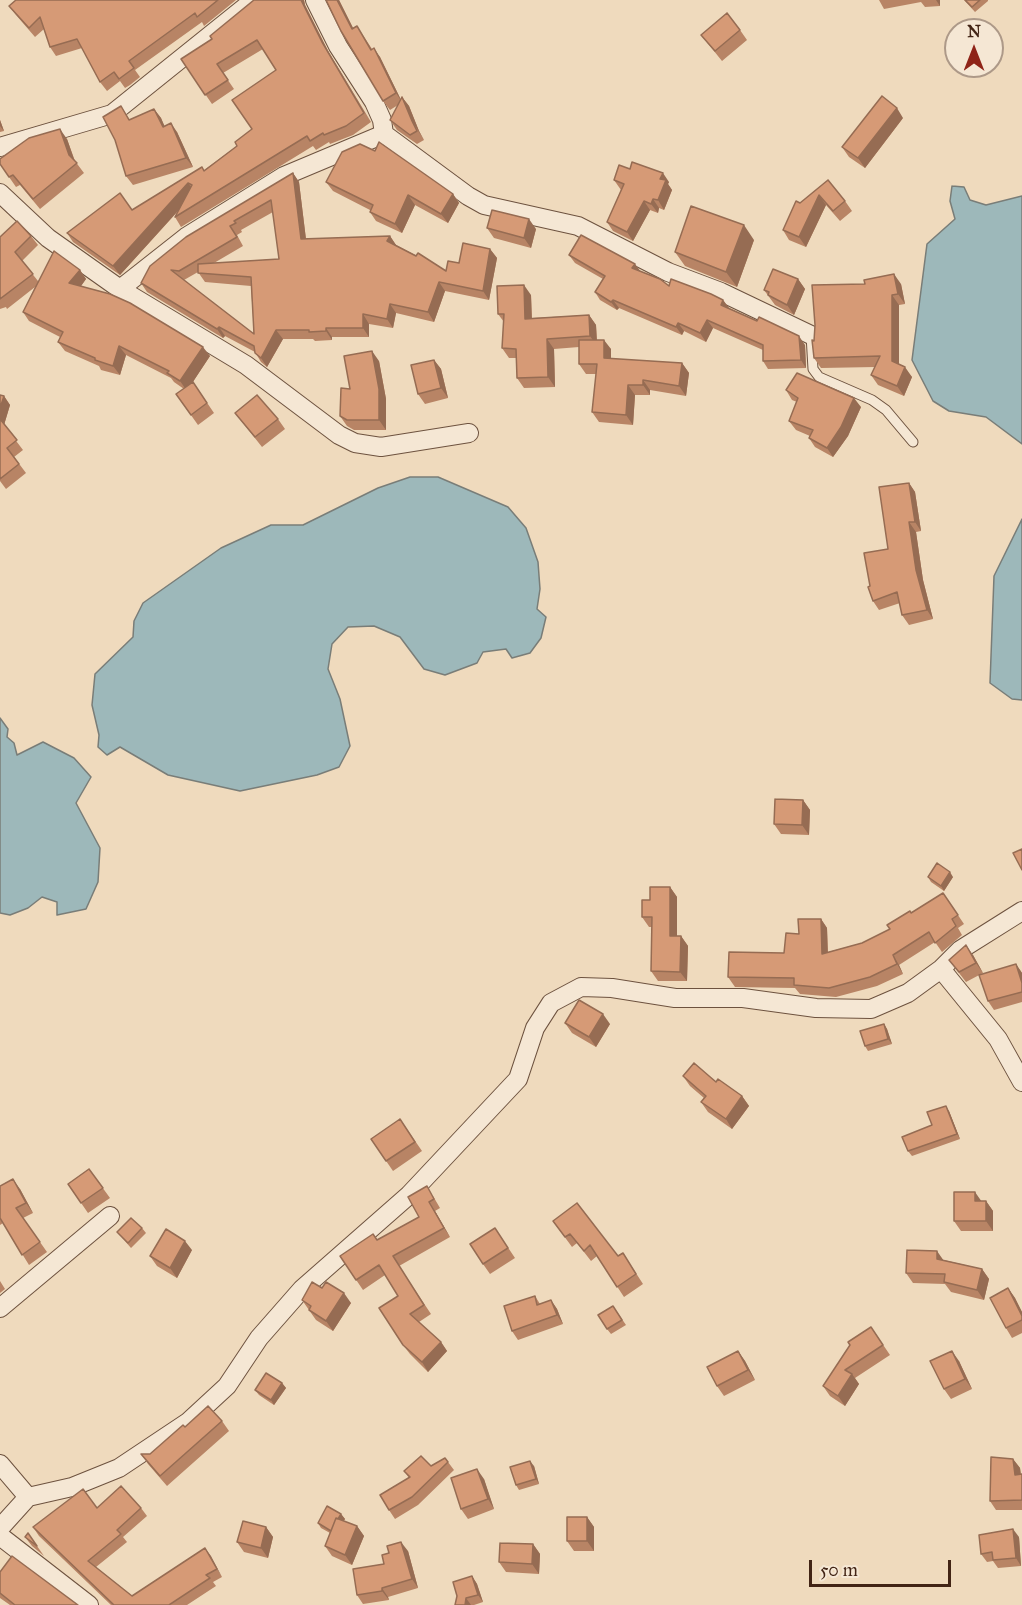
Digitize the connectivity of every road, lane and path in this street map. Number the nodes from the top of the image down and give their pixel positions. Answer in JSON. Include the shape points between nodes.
{"nodes":[{"id":1,"x":315,"y":0,"type":"edge"},
{"id":2,"x":246,"y":2,"type":"edge"},
{"id":3,"x":384,"y":134,"type":"junction"},
{"id":4,"x":0,"y":147,"type":"edge"},
{"id":5,"x":0,"y":193,"type":"edge"},
{"id":6,"x":120,"y":289,"type":"junction"},
{"id":7,"x":811,"y":334,"type":"joint"},
{"id":8,"x":469,"y":433,"type":"dead end"},
{"id":9,"x":913,"y":442,"type":"dead end"},
{"id":10,"x":1022,"y":911,"type":"edge"},
{"id":11,"x":940,"y":969,"type":"junction"},
{"id":12,"x":1022,"y":1082,"type":"edge"},
{"id":13,"x":110,"y":1216,"type":"dead end"},
{"id":14,"x":0,"y":1308,"type":"edge"},
{"id":15,"x":0,"y":1464,"type":"edge"},
{"id":16,"x":28,"y":1497,"type":"junction"},
{"id":17,"x":0,"y":1528,"type":"edge"},
{"id":18,"x":0,"y":1536,"type":"edge"},
{"id":19,"x":89,"y":1605,"type":"edge"}],
"edges":[{"from":1,"to":3,"type":"street","via":[[338,46],[374,102]]},
{"from":2,"to":4,"type":"street","via":[[112,114]]},
{"from":3,"to":6,"type":"street","via":[[284,176],[186,237]]},
{"from":3,"to":7,"type":"street","via":[[484,205],[578,226],[668,272]]},
{"from":5,"to":6,"type":"street","via":[[48,238]]},
{"from":6,"to":8,"type":"street","via":[[246,365],[355,443],[381,447]]},
{"from":7,"to":9,"type":"lane","via":[[813,369],[819,377],[872,400],[886,410]]},
{"from":10,"to":11,"type":"street","via":[[960,950]]},
{"from":11,"to":12,"type":"street","via":[[998,1039]]},
{"from":11,"to":16,"type":"street","via":[[908,993],[871,1009],[816,1008],[743,998],[675,998],[581,987],[551,1003],[535,1028],[518,1079],[409,1195],[302,1289],[259,1338],[227,1386],[188,1422],[119,1468],[72,1487]]},
{"from":13,"to":14,"type":"street"},
{"from":15,"to":16,"type":"street"},
{"from":16,"to":17,"type":"street"},
{"from":18,"to":19,"type":"street"}]}
